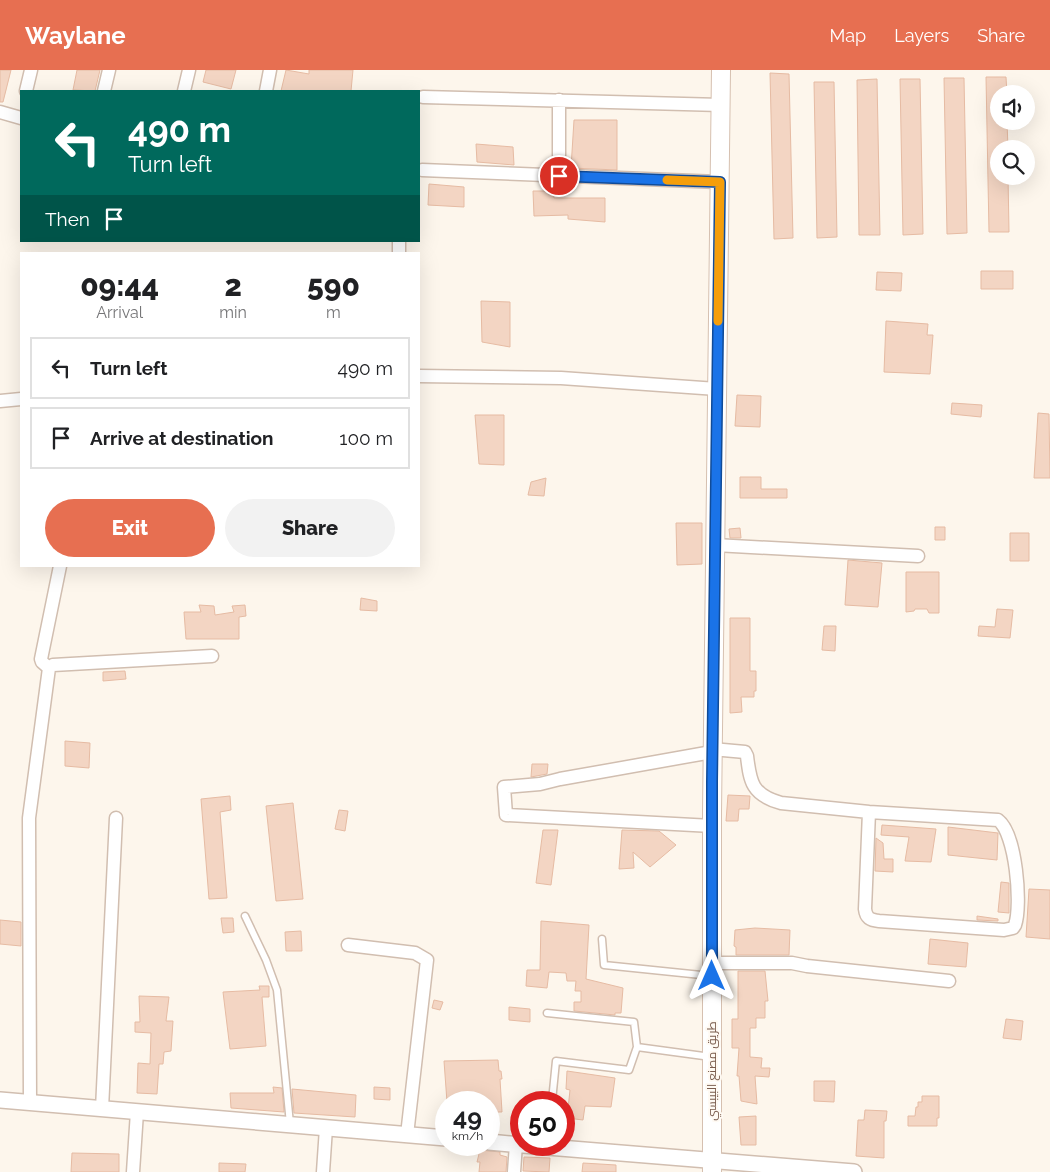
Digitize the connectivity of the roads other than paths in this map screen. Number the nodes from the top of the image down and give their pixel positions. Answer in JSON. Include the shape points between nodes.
{"nodes":[{"id":1,"x":31,"y":70,"type":"edge"},
{"id":2,"x":109,"y":70,"type":"edge"},
{"id":3,"x":189,"y":70,"type":"edge"},
{"id":4,"x":270,"y":70,"type":"edge"},
{"id":5,"x":721,"y":70,"type":"edge"},
{"id":6,"x":26,"y":90,"type":"edge"},
{"id":7,"x":104,"y":90,"type":"edge"},
{"id":8,"x":184,"y":90,"type":"edge"},
{"id":9,"x":266,"y":90,"type":"edge"},
{"id":10,"x":423,"y":97,"type":"dead end"},
{"id":11,"x":558,"y":100,"type":"junction"},
{"id":12,"x":721,"y":105,"type":"junction"},
{"id":13,"x":0,"y":112,"type":"edge"},
{"id":14,"x":20,"y":115,"type":"edge"},
{"id":15,"x":422,"y":170,"type":"dead end"},
{"id":16,"x":559,"y":176,"type":"junction"},
{"id":17,"x":720,"y":182,"type":"junction"},
{"id":18,"x":420,"y":376,"type":"edge"},
{"id":19,"x":717,"y":389,"type":"junction"},
{"id":20,"x":20,"y":399,"type":"edge"},
{"id":21,"x":0,"y":400,"type":"edge"},
{"id":22,"x":715,"y":546,"type":"junction"},
{"id":23,"x":918,"y":556,"type":"dead end"},
{"id":24,"x":60,"y":567,"type":"edge"},
{"id":25,"x":212,"y":656,"type":"dead end"},
{"id":26,"x":49,"y":668,"type":"junction"},
{"id":27,"x":712,"y":750,"type":"junction"},
{"id":28,"x":869,"y":812,"type":"junction"},
{"id":29,"x":116,"y":818,"type":"dead end"},
{"id":30,"x":712,"y":826,"type":"junction"},
{"id":31,"x":245,"y":916,"type":"dead end"},
{"id":32,"x":602,"y":939,"type":"dead end"},
{"id":33,"x":348,"y":945,"type":"dead end"},
{"id":34,"x":712,"y":970,"type":"junction"},
{"id":35,"x":949,"y":981,"type":"dead end"},
{"id":36,"x":547,"y":1013,"type":"dead end"},
{"id":37,"x":637,"y":1047,"type":"junction"},
{"id":38,"x":712,"y":1058,"type":"junction"},
{"id":39,"x":553,"y":1091,"type":"edge"},
{"id":40,"x":0,"y":1100,"type":"edge"},
{"id":41,"x":30,"y":1102,"type":"junction"},
{"id":42,"x":102,"y":1109,"type":"junction"},
{"id":43,"x":137,"y":1112,"type":"junction"},
{"id":44,"x":290,"y":1125,"type":"junction"},
{"id":45,"x":326,"y":1128,"type":"junction"},
{"id":46,"x":407,"y":1135,"type":"junction"},
{"id":47,"x":435,"y":1137,"type":"edge"},
{"id":48,"x":575,"y":1151,"type":"edge"},
{"id":49,"x":518,"y":1156,"type":"edge"},
{"id":50,"x":712,"y":1166,"type":"edge"},
{"id":51,"x":133,"y":1172,"type":"edge"},
{"id":52,"x":323,"y":1172,"type":"edge"},
{"id":53,"x":514,"y":1172,"type":"edge"},
{"id":54,"x":854,"y":1172,"type":"edge"}],
"edges":[{"from":1,"to":6,"type":"street"},
{"from":2,"to":7,"type":"street"},
{"from":3,"to":8,"type":"street"},
{"from":4,"to":9,"type":"street"},
{"from":5,"to":12,"type":"main road","name":"طريق مصنع البيبسي"},
{"from":10,"to":11,"type":"street"},
{"from":11,"to":12,"type":"street"},
{"from":11,"to":16,"type":"street"},
{"from":12,"to":17,"type":"main road","name":"طريق مصنع البيبسي"},
{"from":13,"to":14,"type":"street"},
{"from":15,"to":16,"type":"street"},
{"from":16,"to":17,"type":"street"},
{"from":17,"to":19,"type":"main road","name":"طريق مصنع البيبسي"},
{"from":18,"to":19,"type":"street","via":[[561,378]]},
{"from":19,"to":22,"type":"main road","name":"طريق مصنع البيبسي"},
{"from":20,"to":21,"type":"street"},
{"from":22,"to":23,"type":"street"},
{"from":22,"to":27,"type":"main road","name":"طريق مصنع البيبسي"},
{"from":24,"to":26,"type":"street","via":[[40,659]]},
{"from":25,"to":26,"type":"street","via":[[54,665]]},
{"from":26,"to":41,"type":"street","via":[[28,826]]},
{"from":27,"to":28,"type":"street","via":[[745,752],[752,783],[772,801]]},
{"from":27,"to":30,"type":"main road","name":"طريق مصنع البيبسي"},
{"from":27,"to":30,"type":"street","via":[[540,784],[504,787],[506,815]]},
{"from":28,"to":28,"type":"street","via":[[1001,822],[1017,874],[1015,925],[1004,930],[868,918],[865,909]]},
{"from":29,"to":42,"type":"street"},
{"from":30,"to":34,"type":"main road","name":"طريق مصنع البيبسي"},
{"from":31,"to":44,"type":"lane","via":[[277,990]]},
{"from":32,"to":34,"type":"lane","via":[[604,965]]},
{"from":33,"to":46,"type":"street","via":[[415,953],[427,960]]},
{"from":34,"to":35,"type":"street","via":[[792,963]]},
{"from":34,"to":38,"type":"main road","name":"طريق مصنع البيبسي"},
{"from":36,"to":37,"type":"lane","via":[[634,1022]]},
{"from":37,"to":38,"type":"lane"},
{"from":37,"to":39,"type":"lane","via":[[629,1070],[556,1061]]},
{"from":38,"to":50,"type":"main road","name":"طريق مصنع البيبسي"},
{"from":40,"to":41,"type":"street"},
{"from":41,"to":42,"type":"street"},
{"from":42,"to":43,"type":"street"},
{"from":43,"to":44,"type":"street"},
{"from":43,"to":51,"type":"street"},
{"from":44,"to":45,"type":"street"},
{"from":45,"to":46,"type":"street"},
{"from":45,"to":52,"type":"street"},
{"from":46,"to":47,"type":"street"},
{"from":48,"to":50,"type":"street"},
{"from":49,"to":53,"type":"street"},
{"from":50,"to":54,"type":"street"}]}
